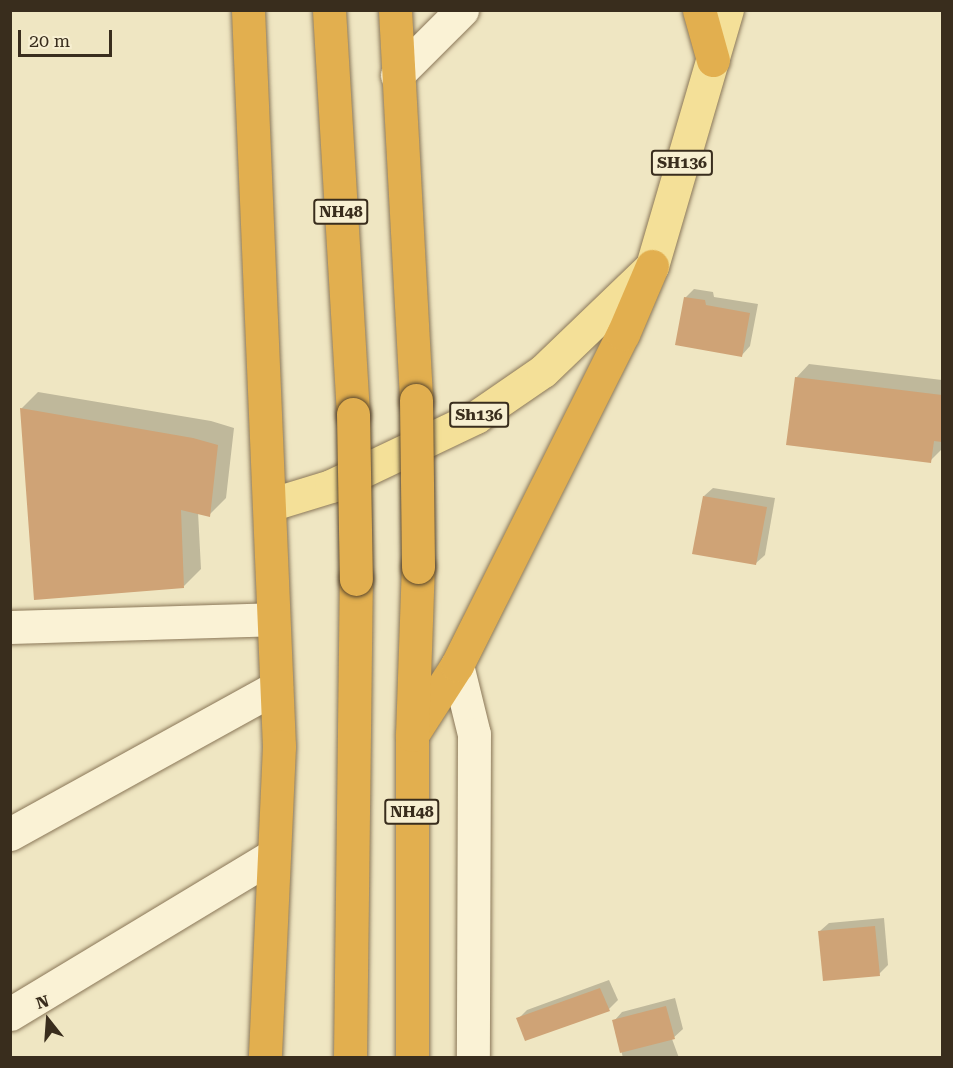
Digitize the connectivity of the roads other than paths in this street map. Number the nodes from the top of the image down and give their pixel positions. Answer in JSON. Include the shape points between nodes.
{"nodes":[{"id":1,"x":248,"y":10,"type":"edge"},
{"id":2,"x":329,"y":10,"type":"edge"},
{"id":3,"x":395,"y":10,"type":"edge"},
{"id":4,"x":462,"y":10,"type":"edge"},
{"id":5,"x":699,"y":10,"type":"edge"},
{"id":6,"x":727,"y":10,"type":"edge"},
{"id":7,"x":713,"y":60,"type":"junction"},
{"id":8,"x":397,"y":75,"type":"junction"},
{"id":9,"x":652,"y":266,"type":"junction"},
{"id":10,"x":269,"y":505,"type":"junction"},
{"id":11,"x":273,"y":619,"type":"junction"},
{"id":12,"x":10,"y":627,"type":"edge"},
{"id":13,"x":457,"y":665,"type":"junction"},
{"id":14,"x":276,"y":687,"type":"junction"},
{"id":15,"x":412,"y":735,"type":"junction"},
{"id":16,"x":10,"y":834,"type":"edge"},
{"id":17,"x":274,"y":855,"type":"junction"},
{"id":18,"x":10,"y":1014,"type":"edge"},
{"id":19,"x":263,"y":1056,"type":"edge"},
{"id":20,"x":350,"y":1058,"type":"edge"},
{"id":21,"x":412,"y":1058,"type":"edge"},
{"id":22,"x":473,"y":1058,"type":"edge"}],
"edges":[{"from":1,"to":10,"type":"highway"},
{"from":2,"to":20,"type":"highway","number":"NH48","bridge":true,"via":[[353,414],[356,579]]},
{"from":3,"to":8,"type":"highway","number":"NH48"},
{"from":4,"to":8,"type":"street"},
{"from":5,"to":7,"type":"highway"},
{"from":6,"to":7,"type":"main road","number":"SH136"},
{"from":7,"to":9,"type":"main road","number":"SH136"},
{"from":8,"to":15,"type":"highway","number":"NH48","bridge":true,"via":[[416,400],[418,567]]},
{"from":9,"to":10,"type":"main road","number":"Sh136","via":[[543,371],[476,417],[331,486]]},
{"from":9,"to":13,"type":"highway","via":[[623,334]]},
{"from":10,"to":11,"type":"highway"},
{"from":11,"to":12,"type":"street"},
{"from":11,"to":14,"type":"highway"},
{"from":13,"to":15,"type":"highway"},
{"from":13,"to":22,"type":"street","via":[[474,734]]},
{"from":14,"to":16,"type":"street"},
{"from":14,"to":17,"type":"highway","via":[[279,746]]},
{"from":15,"to":21,"type":"highway","number":"NH48"},
{"from":17,"to":18,"type":"street"},
{"from":17,"to":19,"type":"highway"}]}
